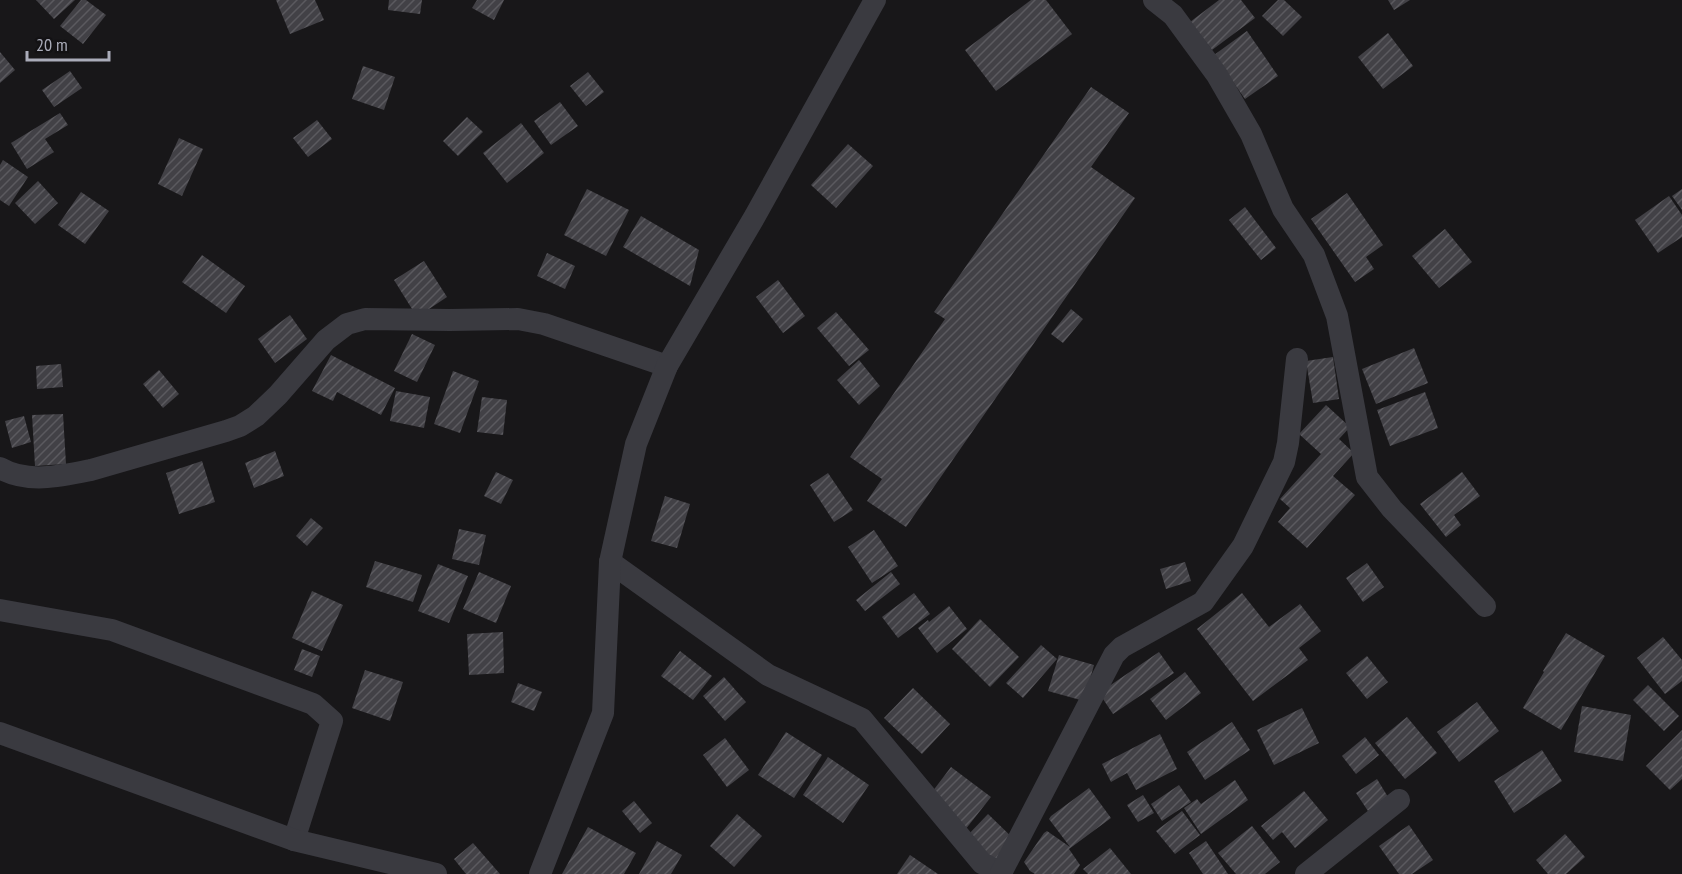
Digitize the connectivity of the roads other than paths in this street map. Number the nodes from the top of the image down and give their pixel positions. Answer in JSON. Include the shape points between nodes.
{"nodes":[{"id":1,"x":875,"y":0,"type":"edge"},
{"id":2,"x":1154,"y":0,"type":"edge"},
{"id":3,"x":1297,"y":359,"type":"dead end"},
{"id":4,"x":667,"y":366,"type":"junction"},
{"id":5,"x":0,"y":468,"type":"edge"},
{"id":6,"x":610,"y":562,"type":"junction"},
{"id":7,"x":1485,"y":606,"type":"dead end"},
{"id":8,"x":0,"y":610,"type":"edge"},
{"id":9,"x":0,"y":733,"type":"edge"},
{"id":10,"x":1399,"y":800,"type":"dead end"},
{"id":11,"x":294,"y":840,"type":"junction"},
{"id":12,"x":1002,"y":873,"type":"edge"},
{"id":13,"x":436,"y":874,"type":"edge"},
{"id":14,"x":540,"y":874,"type":"edge"},
{"id":15,"x":1306,"y":874,"type":"edge"}],
"edges":[{"from":1,"to":4,"type":"street"},
{"from":2,"to":7,"type":"street","via":[[1173,15],[1217,75],[1251,134],[1283,209],[1314,255],[1336,316],[1367,477],[1392,509]]},
{"from":3,"to":12,"type":"street","via":[[1284,462],[1243,546],[1203,602],[1114,655]]},
{"from":4,"to":5,"type":"street","via":[[544,324],[518,319],[364,319],[347,324],[326,340],[278,395],[256,416],[233,429],[69,474],[30,477]]},
{"from":4,"to":6,"type":"street","via":[[636,444]]},
{"from":6,"to":12,"type":"street","via":[[768,675],[862,718],[982,863]]},
{"from":6,"to":14,"type":"street","via":[[603,713]]},
{"from":8,"to":11,"type":"street","via":[[112,630],[313,704],[332,721]]},
{"from":9,"to":11,"type":"street"},
{"from":10,"to":15,"type":"street"},
{"from":11,"to":13,"type":"street"}]}
